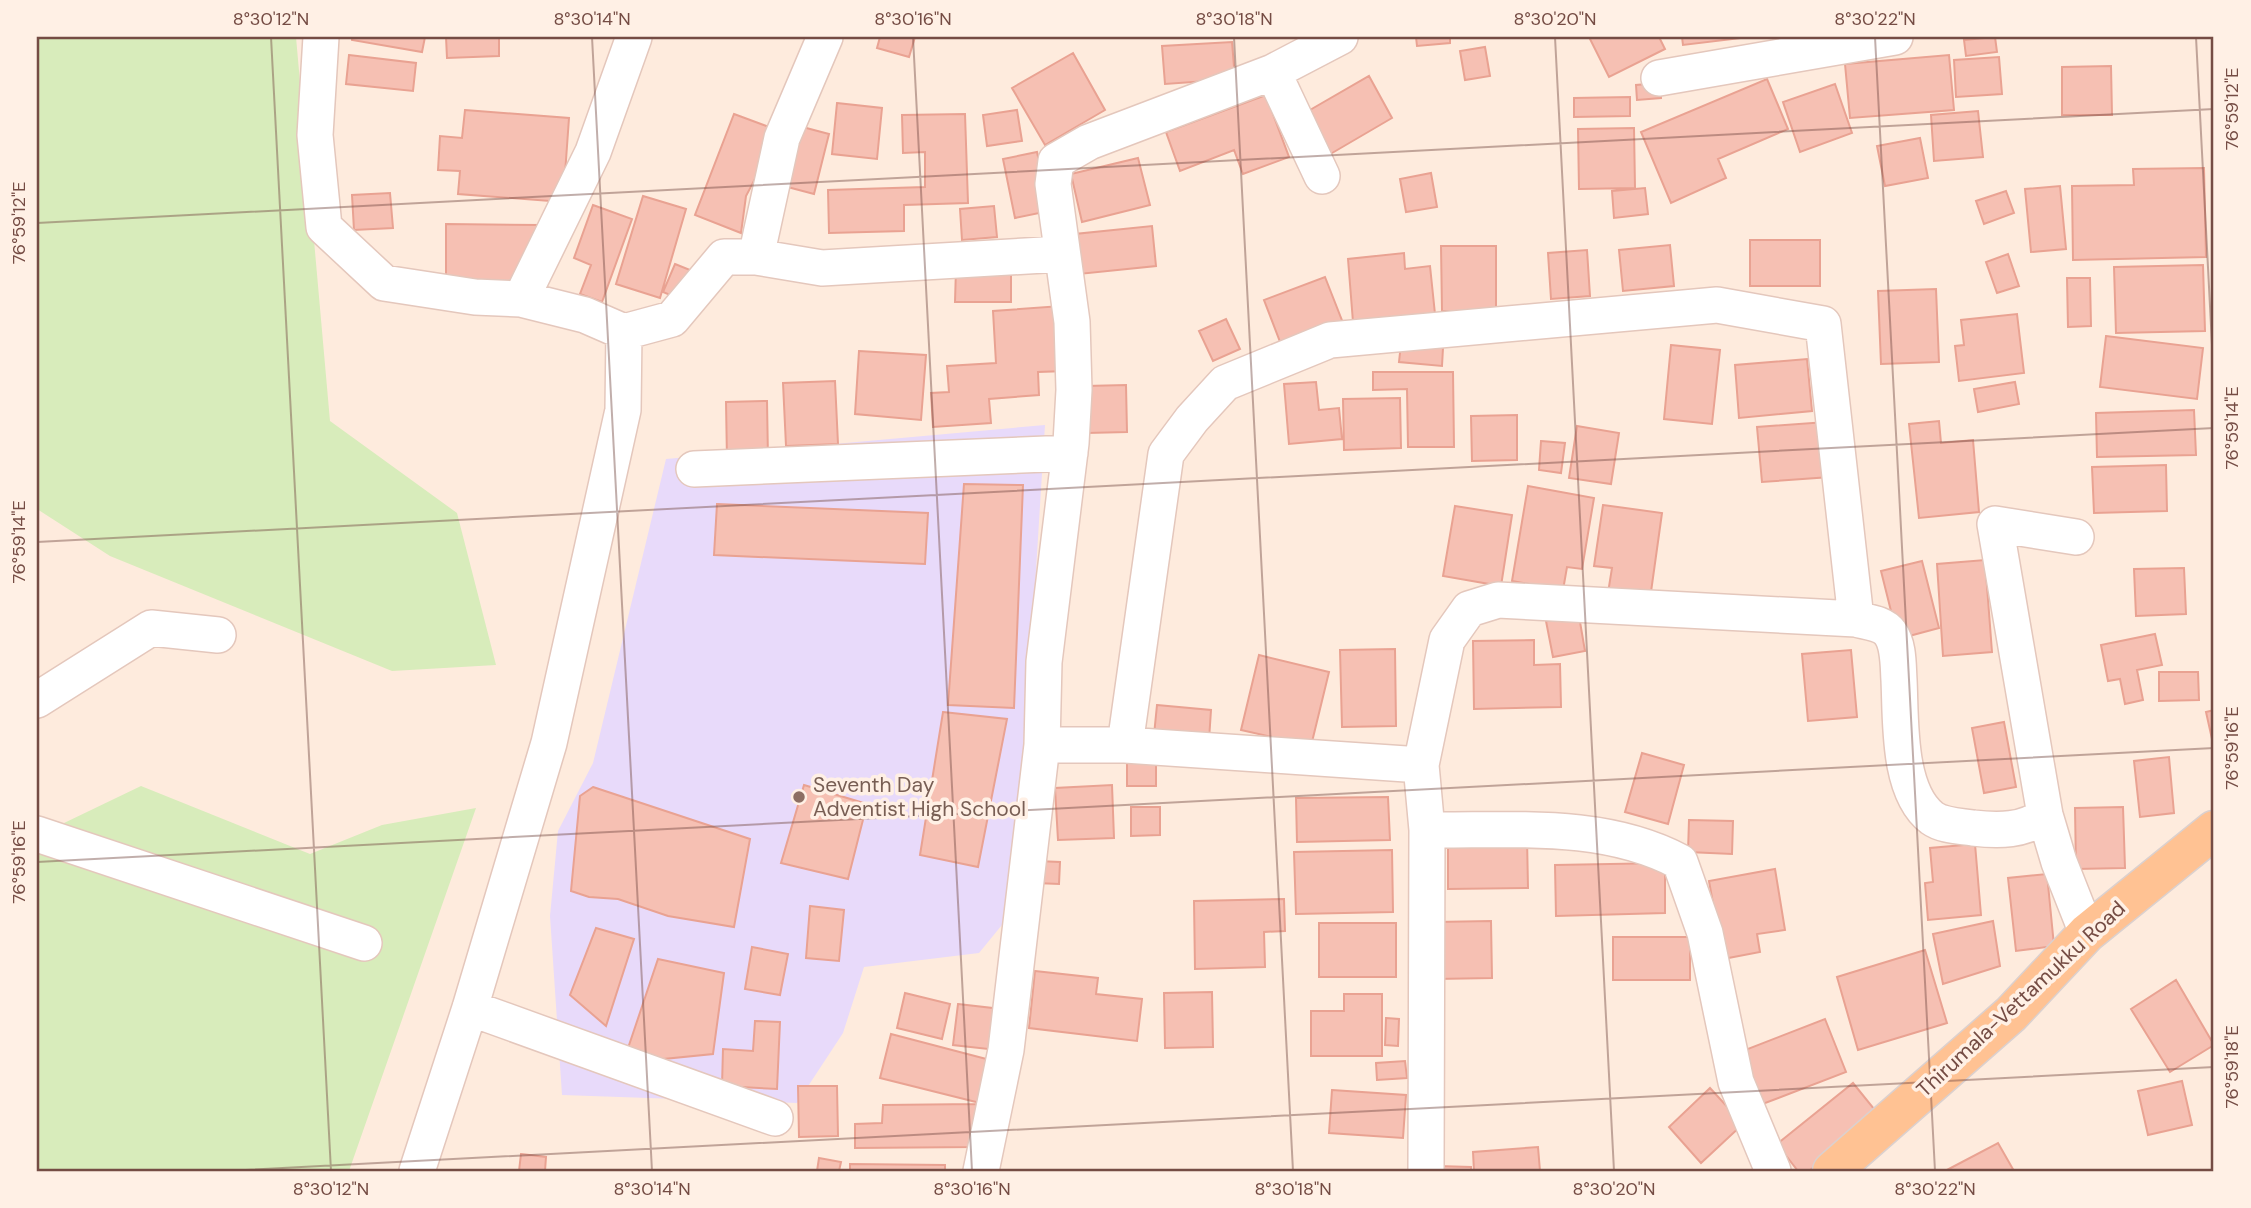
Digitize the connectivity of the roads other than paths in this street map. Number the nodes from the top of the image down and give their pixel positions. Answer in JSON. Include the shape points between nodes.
{"nodes":[{"id":1,"x":321,"y":37,"type":"edge"},
{"id":2,"x":634,"y":37,"type":"edge"},
{"id":3,"x":825,"y":37,"type":"edge"},
{"id":4,"x":1340,"y":37,"type":"edge"},
{"id":5,"x":1895,"y":37,"type":"edge"},
{"id":6,"x":1273,"y":72,"type":"junction"},
{"id":7,"x":1659,"y":79,"type":"dead end"},
{"id":8,"x":1322,"y":176,"type":"dead end"},
{"id":9,"x":1061,"y":254,"type":"junction"},
{"id":10,"x":756,"y":257,"type":"junction"},
{"id":11,"x":521,"y":299,"type":"junction"},
{"id":12,"x":624,"y":332,"type":"junction"},
{"id":13,"x":1070,"y":453,"type":"junction"},
{"id":14,"x":694,"y":469,"type":"dead end"},
{"id":15,"x":2076,"y":537,"type":"dead end"},
{"id":16,"x":1856,"y":620,"type":"junction"},
{"id":17,"x":218,"y":635,"type":"dead end"},
{"id":18,"x":37,"y":700,"type":"edge"},
{"id":19,"x":1042,"y":745,"type":"junction"},
{"id":20,"x":1125,"y":745,"type":"junction"},
{"id":21,"x":1421,"y":765,"type":"junction"},
{"id":22,"x":2045,"y":815,"type":"junction"},
{"id":23,"x":2214,"y":830,"type":"edge"},
{"id":24,"x":1427,"y":831,"type":"junction"},
{"id":25,"x":37,"y":834,"type":"edge"},
{"id":26,"x":2087,"y":933,"type":"junction"},
{"id":27,"x":364,"y":943,"type":"dead end"},
{"id":28,"x":470,"y":1008,"type":"junction"},
{"id":29,"x":775,"y":1118,"type":"dead end"},
{"id":30,"x":417,"y":1171,"type":"edge"},
{"id":31,"x":981,"y":1171,"type":"edge"},
{"id":32,"x":1426,"y":1171,"type":"edge"},
{"id":33,"x":1773,"y":1171,"type":"edge"},
{"id":34,"x":1832,"y":1171,"type":"edge"}],
"edges":[{"from":1,"to":11,"type":"street","via":[[315,135],[324,227],[384,283],[475,298]]},
{"from":2,"to":11,"type":"street","via":[[593,152]]},
{"from":3,"to":10,"type":"street","via":[[782,138]]},
{"from":4,"to":6,"type":"street"},
{"from":5,"to":7,"type":"street"},
{"from":6,"to":8,"type":"street"},
{"from":6,"to":9,"type":"street","via":[[1089,142],[1056,161],[1053,184]]},
{"from":9,"to":10,"type":"street","via":[[822,268]]},
{"from":9,"to":13,"type":"street","via":[[1072,322]]},
{"from":10,"to":12,"type":"street","via":[[724,257],[672,319]]},
{"from":11,"to":12,"type":"street","via":[[585,315]]},
{"from":12,"to":28,"type":"street","via":[[623,410],[549,743]]},
{"from":13,"to":14,"type":"street"},
{"from":13,"to":19,"type":"street","via":[[1044,662]]},
{"from":15,"to":22,"type":"street","via":[[1995,524]]},
{"from":16,"to":20,"type":"street","via":[[1823,324],[1717,305],[1330,340],[1225,383],[1166,454]]},
{"from":16,"to":21,"type":"street","via":[[1498,600],[1482,603],[1469,609],[1447,640]]},
{"from":16,"to":22,"type":"street","via":[[1878,624],[1890,632],[1898,653],[1907,776],[1932,818],[1991,830],[2030,826]]},
{"from":17,"to":18,"type":"street","via":[[151,628]]},
{"from":19,"to":20,"type":"street"},
{"from":19,"to":31,"type":"street","via":[[1006,1050]]},
{"from":20,"to":21,"type":"street"},
{"from":21,"to":24,"type":"street"},
{"from":22,"to":26,"type":"street"},
{"from":23,"to":26,"type":"main road","name":"Thirumala-Vettamukku Road"},
{"from":24,"to":32,"type":"street"},
{"from":24,"to":33,"type":"street","via":[[1590,832],[1657,850],[1680,862],[1705,933],[1736,1082]]},
{"from":25,"to":27,"type":"street"},
{"from":26,"to":34,"type":"main road","name":"Thirumala-Vettamukku Road","via":[[2011,1014]]},
{"from":28,"to":29,"type":"street"},
{"from":28,"to":30,"type":"street"}]}
